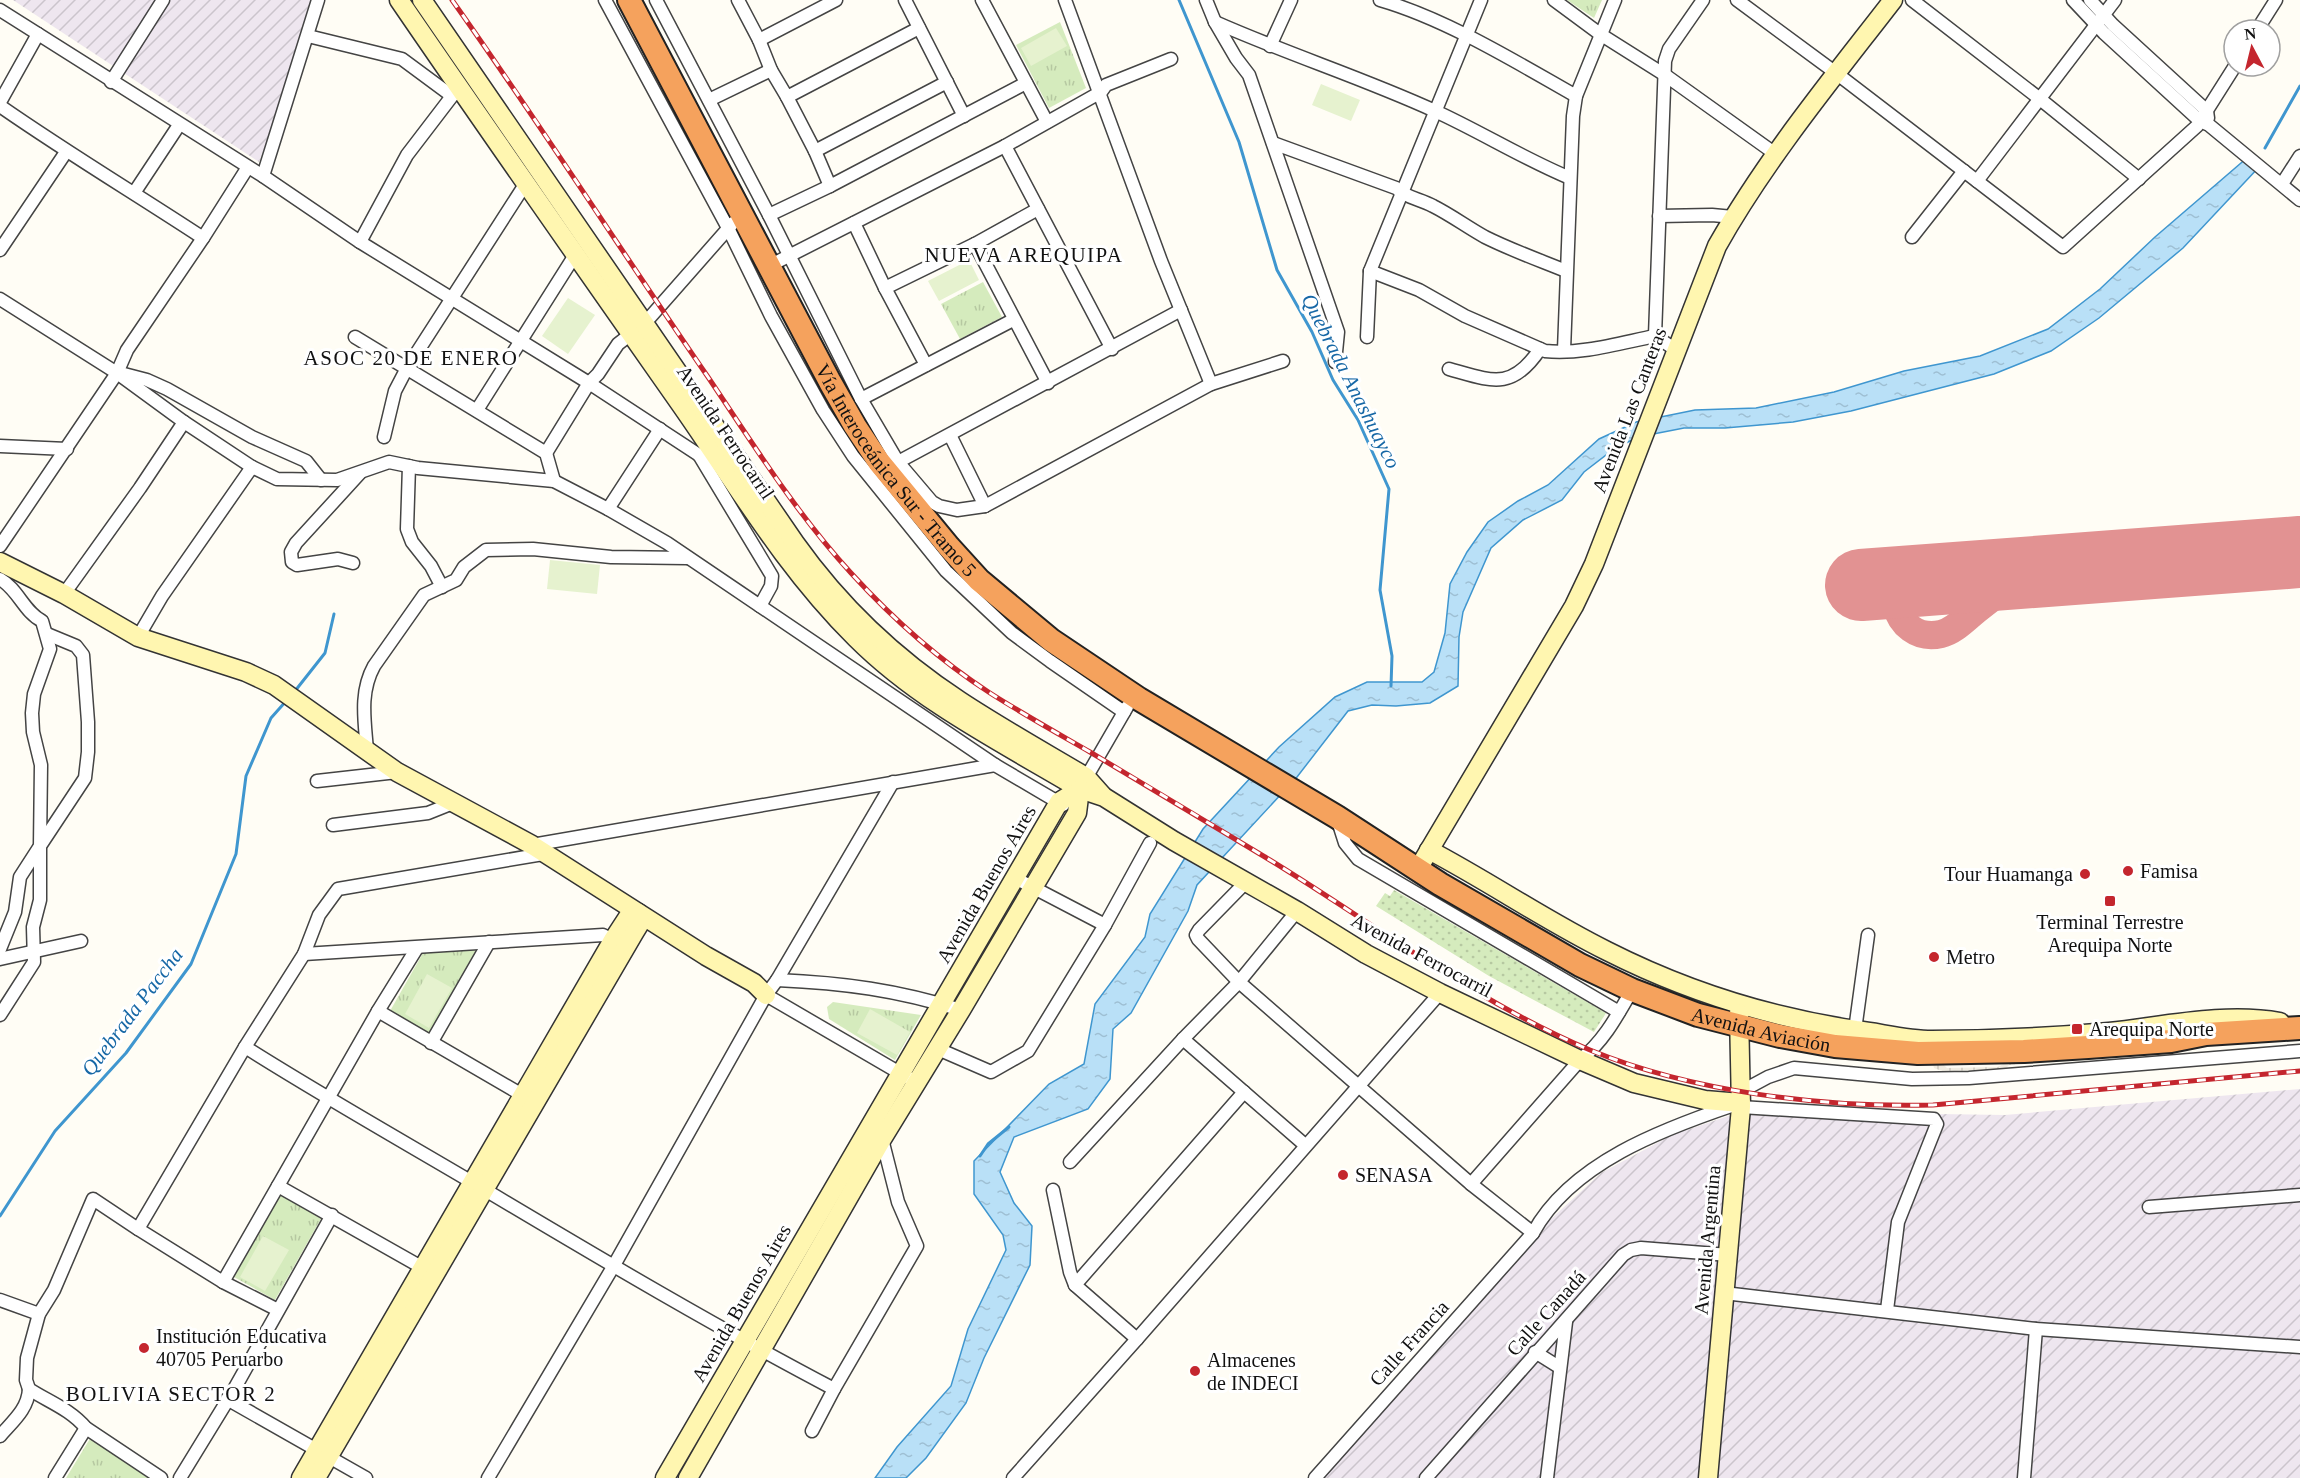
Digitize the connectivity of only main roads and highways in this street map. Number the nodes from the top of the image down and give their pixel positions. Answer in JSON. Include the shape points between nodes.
{"nodes":[{"id":1,"x":629,"y":0,"type":"edge"},
{"id":2,"x":1313,"y":803,"type":"joint"},
{"id":3,"x":2283,"y":1024,"type":"edge"}],
"edges":[{"from":1,"to":2,"type":"highway","name":"Vía Interoceánica Sur - Tramo 5","via":[[735,221],[778,261],[855,426],[925,520],[979,580],[1096,672],[1129,704],[1244,762]]},
{"from":2,"to":3,"type":"highway","name":"Avenida Aviación","via":[[1424,860],[1580,965],[1632,990],[1698,1015],[1738,1016],[1813,1043],[2024,1052],[2171,1041],[2203,1028]]}]}
